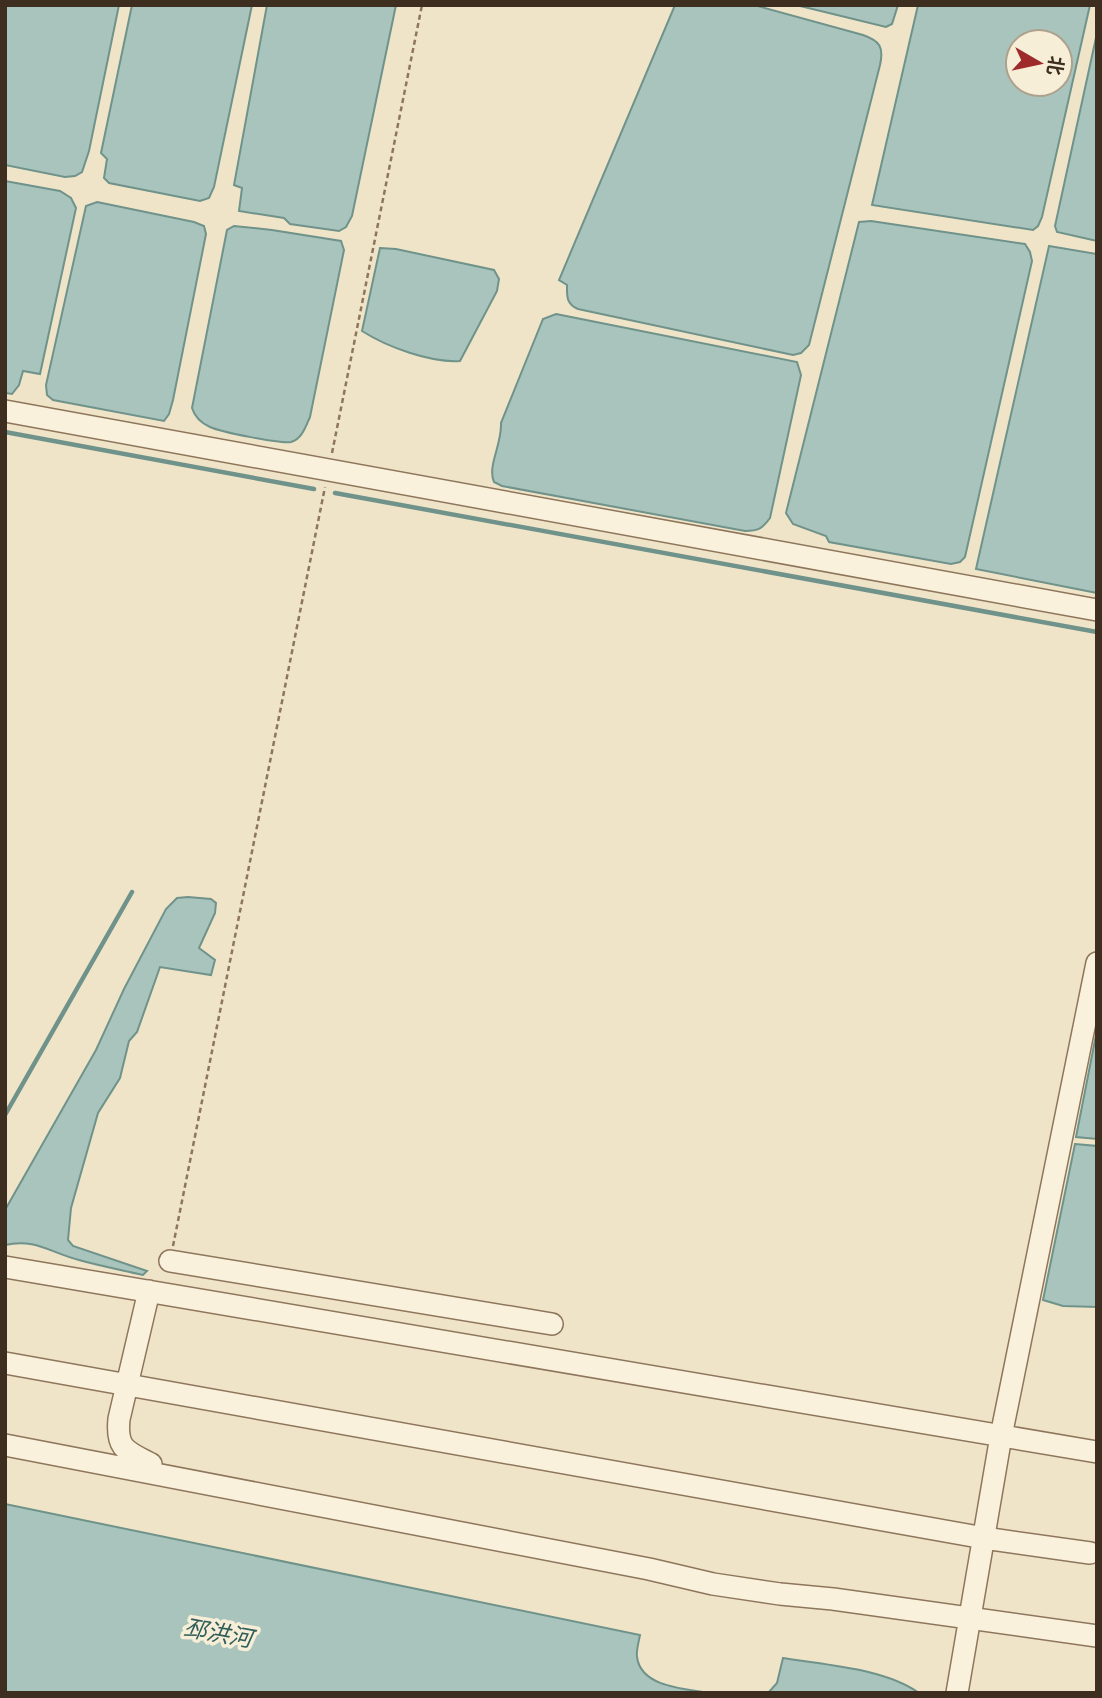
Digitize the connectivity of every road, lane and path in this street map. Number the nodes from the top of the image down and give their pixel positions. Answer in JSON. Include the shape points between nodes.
{"nodes":[{"id":1,"x":422,"y":5,"type":"edge"},
{"id":2,"x":5,"y":411,"type":"edge"},
{"id":3,"x":328,"y":471,"type":"junction"},
{"id":4,"x":1097,"y":610,"type":"edge"},
{"id":5,"x":1097,"y":963,"type":"edge"},
{"id":6,"x":170,"y":1261,"type":"joint"},
{"id":7,"x":5,"y":1267,"type":"edge"},
{"id":8,"x":149,"y":1291,"type":"junction"},
{"id":9,"x":552,"y":1324,"type":"dead end"},
{"id":10,"x":5,"y":1363,"type":"edge"},
{"id":11,"x":127,"y":1384,"type":"junction"},
{"id":12,"x":1001,"y":1436,"type":"junction"},
{"id":13,"x":5,"y":1445,"type":"edge"},
{"id":14,"x":121,"y":1446,"type":"junction"},
{"id":15,"x":1097,"y":1452,"type":"edge"},
{"id":16,"x":93,"y":1461,"type":"junction"},
{"id":17,"x":175,"y":1476,"type":"junction"},
{"id":18,"x":984,"y":1538,"type":"junction"},
{"id":19,"x":1090,"y":1553,"type":"dead end"},
{"id":20,"x":970,"y":1617,"type":"junction"},
{"id":21,"x":1097,"y":1636,"type":"edge"},
{"id":22,"x":957,"y":1693,"type":"edge"}],
"edges":[{"from":1,"to":3,"type":"path"},
{"from":2,"to":3,"type":"street"},
{"from":3,"to":4,"type":"street"},
{"from":3,"to":6,"type":"path"},
{"from":5,"to":12,"type":"street"},
{"from":6,"to":9,"type":"street"},
{"from":7,"to":8,"type":"street"},
{"from":8,"to":11,"type":"street"},
{"from":8,"to":12,"type":"street"},
{"from":10,"to":11,"type":"street"},
{"from":11,"to":14,"type":"street","via":[[117,1435]]},
{"from":11,"to":18,"type":"street"},
{"from":12,"to":15,"type":"street"},
{"from":12,"to":18,"type":"street"},
{"from":13,"to":16,"type":"street"},
{"from":14,"to":16,"type":"street"},
{"from":14,"to":17,"type":"street"},
{"from":16,"to":17,"type":"street"},
{"from":17,"to":20,"type":"street","via":[[713,1584]]},
{"from":18,"to":19,"type":"street"},
{"from":18,"to":20,"type":"street"},
{"from":20,"to":21,"type":"street"},
{"from":20,"to":22,"type":"street"}]}
